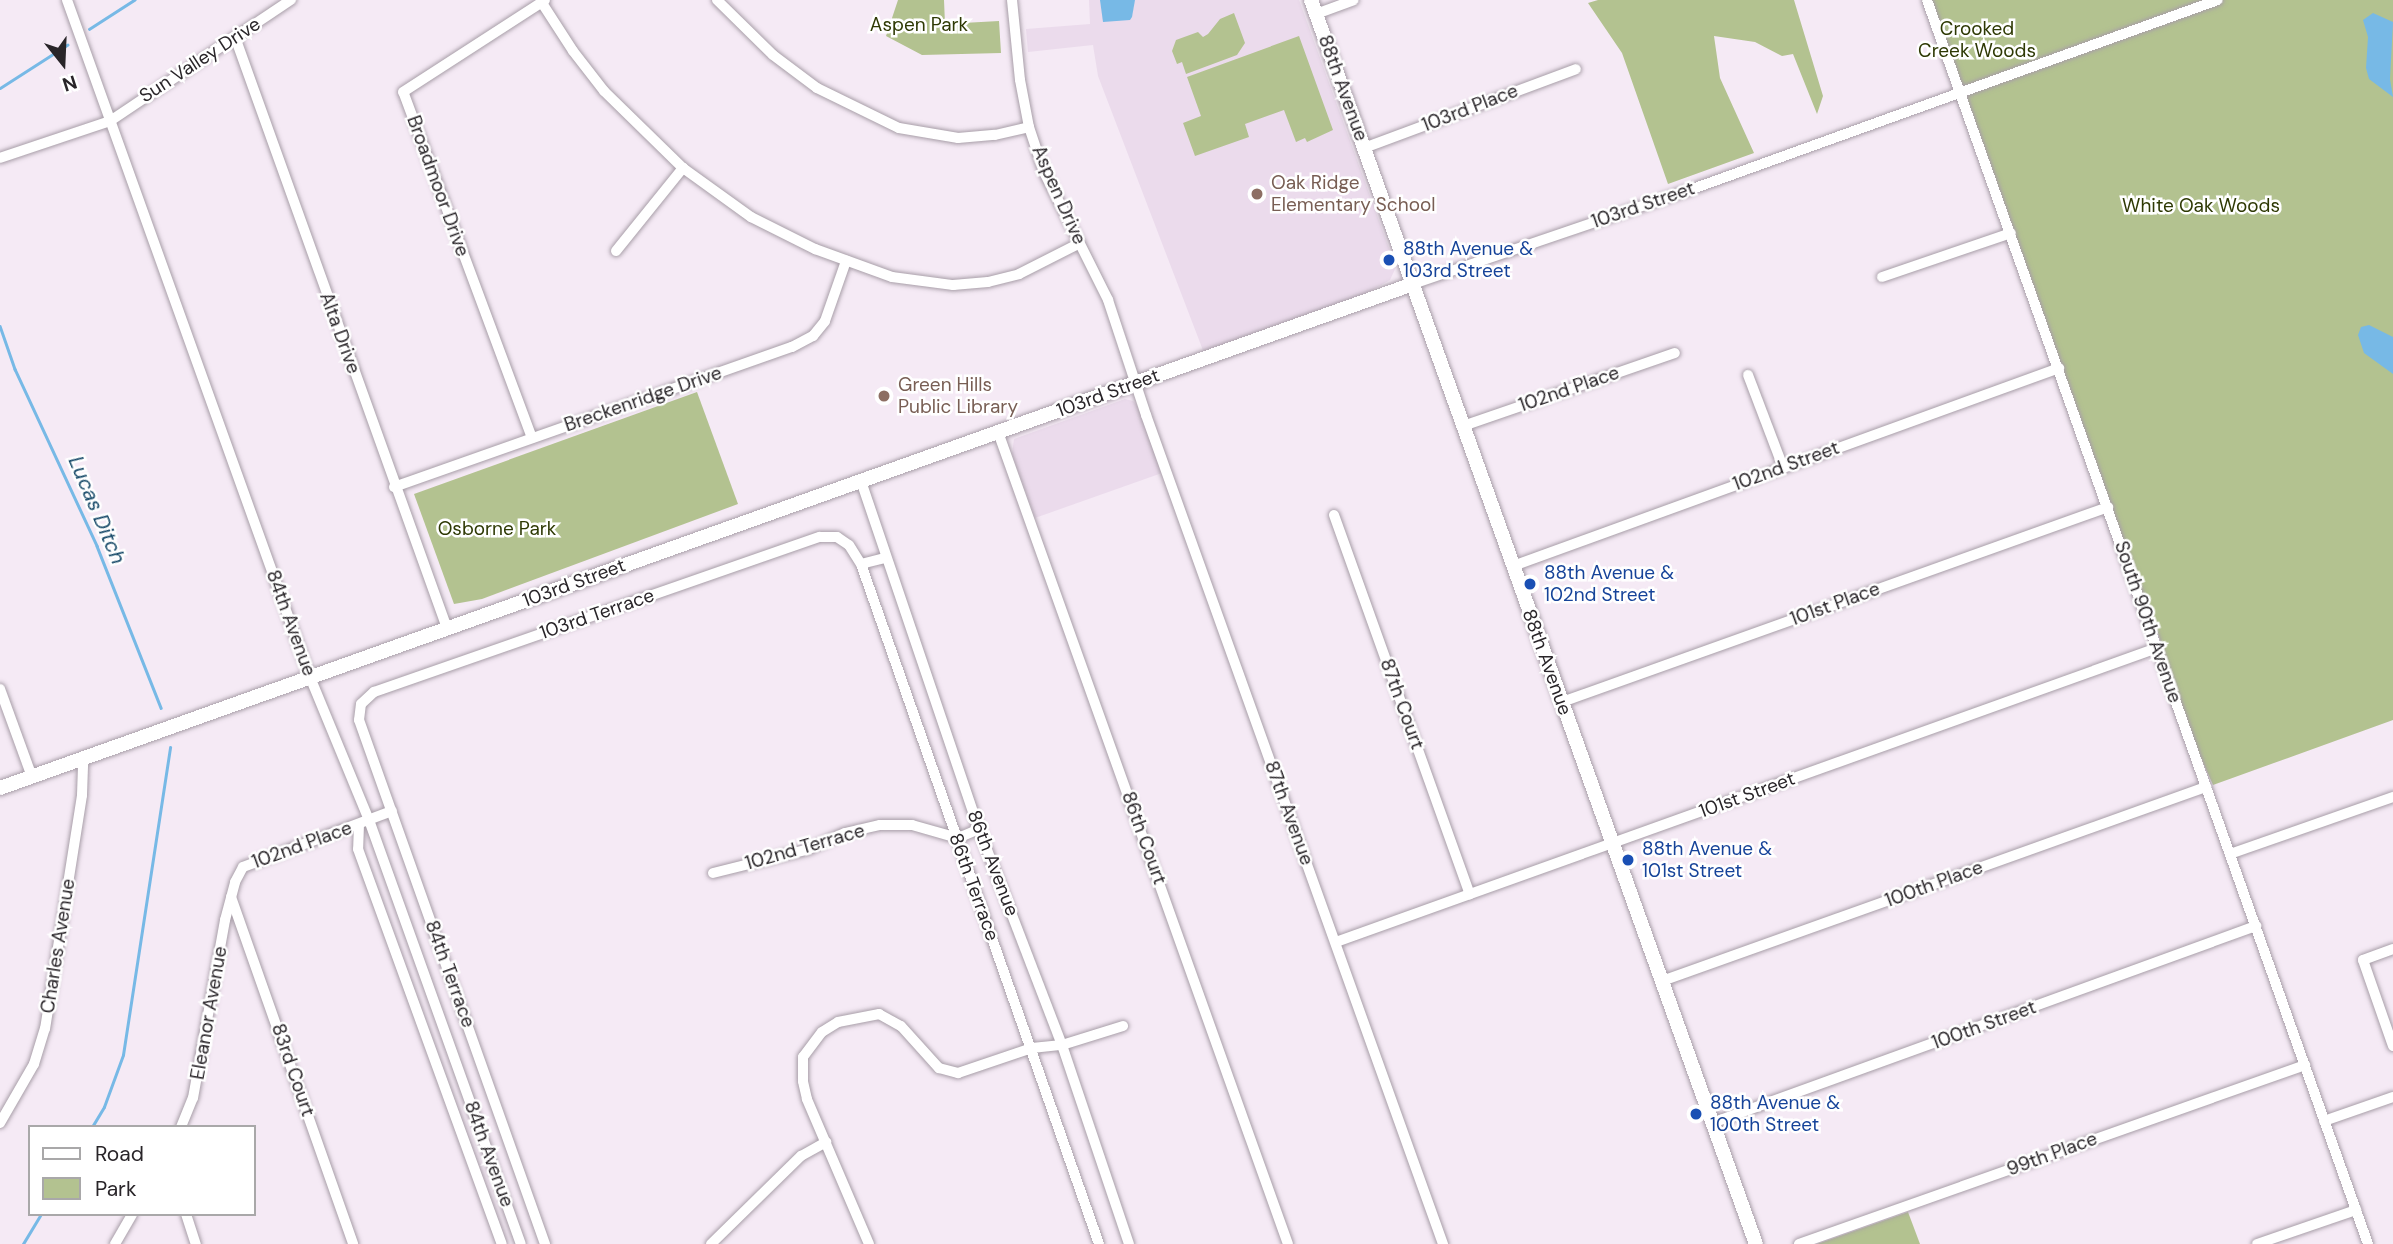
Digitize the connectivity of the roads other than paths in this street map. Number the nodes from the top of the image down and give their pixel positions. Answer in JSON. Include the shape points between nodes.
{"nodes":[{"id":1,"x":67,"y":0,"type":"edge"},
{"id":2,"x":291,"y":0,"type":"edge"},
{"id":3,"x":717,"y":0,"type":"edge"},
{"id":4,"x":1012,"y":0,"type":"edge"},
{"id":5,"x":1354,"y":0,"type":"edge"},
{"id":6,"x":1927,"y":0,"type":"edge"},
{"id":7,"x":2218,"y":0,"type":"edge"},
{"id":8,"x":544,"y":1,"type":"edge"},
{"id":9,"x":1314,"y":7,"type":"edge"},
{"id":10,"x":235,"y":37,"type":"junction"},
{"id":11,"x":1576,"y":69,"type":"dead end"},
{"id":12,"x":1961,"y":91,"type":"junction"},
{"id":13,"x":110,"y":121,"type":"junction"},
{"id":14,"x":1030,"y":127,"type":"junction"},
{"id":15,"x":1364,"y":148,"type":"junction"},
{"id":16,"x":0,"y":158,"type":"edge"},
{"id":17,"x":683,"y":167,"type":"junction"},
{"id":18,"x":2011,"y":233,"type":"junction"},
{"id":19,"x":1080,"y":243,"type":"junction"},
{"id":20,"x":616,"y":251,"type":"dead end"},
{"id":21,"x":846,"y":261,"type":"junction"},
{"id":22,"x":1882,"y":277,"type":"dead end"},
{"id":23,"x":1413,"y":284,"type":"junction"},
{"id":24,"x":1675,"y":353,"type":"dead end"},
{"id":25,"x":2059,"y":368,"type":"junction"},
{"id":26,"x":1748,"y":375,"type":"dead end"},
{"id":27,"x":1136,"y":383,"type":"junction"},
{"id":28,"x":1463,"y":426,"type":"junction"},
{"id":29,"x":998,"y":432,"type":"junction"},
{"id":30,"x":531,"y":438,"type":"junction"},
{"id":31,"x":1783,"y":467,"type":"junction"},
{"id":32,"x":862,"y":481,"type":"junction"},
{"id":33,"x":394,"y":487,"type":"junction"},
{"id":34,"x":2108,"y":507,"type":"junction"},
{"id":35,"x":1334,"y":515,"type":"dead end"},
{"id":36,"x":837,"y":537,"type":"joint"},
{"id":37,"x":885,"y":558,"type":"junction"},
{"id":38,"x":861,"y":564,"type":"junction"},
{"id":39,"x":1513,"y":566,"type":"junction"},
{"id":40,"x":447,"y":628,"type":"junction"},
{"id":41,"x":2157,"y":648,"type":"junction"},
{"id":42,"x":310,"y":677,"type":"junction"},
{"id":43,"x":0,"y":689,"type":"edge"},
{"id":44,"x":1562,"y":702,"type":"junction"},
{"id":45,"x":361,"y":704,"type":"joint"},
{"id":46,"x":83,"y":758,"type":"junction"},
{"id":47,"x":32,"y":777,"type":"junction"},
{"id":48,"x":2206,"y":787,"type":"junction"},
{"id":49,"x":0,"y":788,"type":"edge"},
{"id":50,"x":2393,"y":797,"type":"edge"},
{"id":51,"x":392,"y":811,"type":"junction"},
{"id":52,"x":364,"y":822,"type":"junction"},
{"id":53,"x":979,"y":829,"type":"junction"},
{"id":54,"x":958,"y":838,"type":"junction"},
{"id":55,"x":1612,"y":844,"type":"junction"},
{"id":56,"x":2230,"y":854,"type":"junction"},
{"id":57,"x":713,"y":873,"type":"dead end"},
{"id":58,"x":1470,"y":894,"type":"junction"},
{"id":59,"x":231,"y":897,"type":"junction"},
{"id":60,"x":2256,"y":926,"type":"junction"},
{"id":61,"x":1336,"y":942,"type":"junction"},
{"id":62,"x":2393,"y":949,"type":"edge"},
{"id":63,"x":1662,"y":981,"type":"junction"},
{"id":64,"x":1123,"y":1026,"type":"dead end"},
{"id":65,"x":1062,"y":1045,"type":"junction"},
{"id":66,"x":2393,"y":1046,"type":"edge"},
{"id":67,"x":1032,"y":1048,"type":"junction"},
{"id":68,"x":2305,"y":1065,"type":"junction"},
{"id":69,"x":2393,"y":1097,"type":"edge"},
{"id":70,"x":2,"y":1116,"type":"edge"},
{"id":71,"x":2324,"y":1121,"type":"junction"},
{"id":72,"x":1712,"y":1123,"type":"junction"},
{"id":73,"x":182,"y":1125,"type":"edge"},
{"id":74,"x":825,"y":1142,"type":"junction"},
{"id":75,"x":2356,"y":1210,"type":"junction"},
{"id":76,"x":131,"y":1216,"type":"edge"},
{"id":77,"x":187,"y":1216,"type":"edge"},
{"id":78,"x":115,"y":1244,"type":"edge"},
{"id":79,"x":197,"y":1244,"type":"edge"},
{"id":80,"x":354,"y":1244,"type":"edge"},
{"id":81,"x":502,"y":1244,"type":"edge"},
{"id":82,"x":521,"y":1244,"type":"edge"},
{"id":83,"x":545,"y":1244,"type":"edge"},
{"id":84,"x":711,"y":1244,"type":"edge"},
{"id":85,"x":869,"y":1244,"type":"edge"},
{"id":86,"x":1099,"y":1244,"type":"edge"},
{"id":87,"x":1129,"y":1244,"type":"edge"},
{"id":88,"x":1289,"y":1244,"type":"edge"},
{"id":89,"x":1443,"y":1244,"type":"edge"},
{"id":90,"x":1756,"y":1244,"type":"edge"},
{"id":91,"x":1799,"y":1244,"type":"edge"},
{"id":92,"x":2257,"y":1244,"type":"edge"},
{"id":93,"x":2368,"y":1244,"type":"edge"}],
"edges":[{"from":1,"to":13,"type":"street","name":"84th Avenue"},
{"from":2,"to":10,"type":"street","name":"Sun Valley Drive"},
{"from":3,"to":14,"type":"street","via":[[773,55],[817,88],[899,128],[967,138]]},
{"from":4,"to":14,"type":"street","name":"Aspen Drive","via":[[1016,58]]},
{"from":5,"to":9,"type":"street"},
{"from":6,"to":12,"type":"street","name":"South 90th Avenue"},
{"from":7,"to":12,"type":"street","name":"103rd Street"},
{"from":8,"to":17,"type":"street","via":[[573,51],[604,91]]},
{"from":8,"to":30,"type":"street","name":"Broadmoor Drive","via":[[403,92]]},
{"from":9,"to":15,"type":"street","name":"88th Avenue"},
{"from":10,"to":13,"type":"street","name":"Sun Valley Drive"},
{"from":10,"to":33,"type":"street","name":"Alta Drive"},
{"from":11,"to":15,"type":"street","name":"103rd Place"},
{"from":12,"to":18,"type":"street","name":"South 90th Avenue"},
{"from":12,"to":23,"type":"street","name":"103rd Street"},
{"from":13,"to":16,"type":"street","name":"Sun Valley Drive"},
{"from":13,"to":42,"type":"street","name":"84th Avenue"},
{"from":14,"to":19,"type":"street","name":"Aspen Drive","via":[[1051,189]]},
{"from":15,"to":23,"type":"street","name":"88th Avenue"},
{"from":17,"to":20,"type":"street"},
{"from":17,"to":21,"type":"street","via":[[751,217]]},
{"from":18,"to":22,"type":"street"},
{"from":18,"to":25,"type":"street","name":"South 90th Avenue"},
{"from":19,"to":21,"type":"street","via":[[1020,274],[973,284],[904,280]]},
{"from":19,"to":27,"type":"street","name":"Aspen Drive","via":[[1103,288]]},
{"from":21,"to":30,"type":"street","name":"Breckenridge Drive","via":[[825,321],[813,336]]},
{"from":23,"to":27,"type":"street","name":"103rd Street"},
{"from":23,"to":28,"type":"street","name":"88th Avenue"},
{"from":24,"to":28,"type":"street","name":"102nd Place"},
{"from":25,"to":31,"type":"street","name":"102nd Street"},
{"from":25,"to":34,"type":"street","name":"South 90th Avenue"},
{"from":26,"to":31,"type":"street"},
{"from":27,"to":29,"type":"street","name":"103rd Street"},
{"from":27,"to":61,"type":"street","name":"87th Avenue"},
{"from":28,"to":39,"type":"street","name":"88th Avenue"},
{"from":29,"to":32,"type":"street","name":"103rd Street"},
{"from":29,"to":88,"type":"street","name":"86th Court"},
{"from":30,"to":33,"type":"street","name":"Breckenridge Drive"},
{"from":31,"to":39,"type":"street","name":"102nd Street"},
{"from":32,"to":37,"type":"street","name":"86th Avenue"},
{"from":32,"to":40,"type":"street","name":"103rd Street"},
{"from":33,"to":40,"type":"street","name":"Alta Drive"},
{"from":34,"to":41,"type":"street","name":"South 90th Avenue"},
{"from":34,"to":44,"type":"street","name":"101st Place"},
{"from":35,"to":58,"type":"street","name":"87th Court"},
{"from":36,"to":38,"type":"street","name":"86th Terrace","via":[[849,545]]},
{"from":36,"to":45,"type":"street","name":"103rd Terrace","via":[[820,537],[374,692]]},
{"from":37,"to":38,"type":"street"},
{"from":37,"to":53,"type":"street","name":"86th Avenue"},
{"from":38,"to":54,"type":"street","name":"86th Terrace"},
{"from":39,"to":44,"type":"street","name":"88th Avenue"},
{"from":40,"to":42,"type":"street","name":"103rd Street"},
{"from":41,"to":48,"type":"street","name":"South 90th Avenue"},
{"from":41,"to":55,"type":"street","name":"101st Street"},
{"from":42,"to":46,"type":"street","name":"103rd Street"},
{"from":42,"to":52,"type":"street","name":"84th Avenue"},
{"from":43,"to":47,"type":"street"},
{"from":44,"to":55,"type":"street","name":"88th Avenue"},
{"from":45,"to":51,"type":"street","name":"84th Terrace","via":[[359,720]]},
{"from":46,"to":47,"type":"street","name":"103rd Street"},
{"from":46,"to":70,"type":"street","name":"Charles Avenue","via":[[82,795],[45,1029],[34,1064]]},
{"from":47,"to":49,"type":"street","name":"103rd Street"},
{"from":48,"to":56,"type":"street","name":"South 90th Avenue"},
{"from":48,"to":63,"type":"street","name":"100th Place"},
{"from":50,"to":56,"type":"street"},
{"from":51,"to":52,"type":"street","name":"102nd Place"},
{"from":51,"to":83,"type":"street","name":"84th Terrace"},
{"from":52,"to":59,"type":"street","name":"102nd Place","via":[[243,867]]},
{"from":52,"to":81,"type":"street","name":"84th Avenue","via":[[358,849]]},
{"from":52,"to":82,"type":"street","name":"84th Avenue"},
{"from":53,"to":54,"type":"street"},
{"from":53,"to":65,"type":"street","name":"86th Avenue"},
{"from":54,"to":57,"type":"street","name":"102nd Terrace","via":[[912,825],[880,825]]},
{"from":54,"to":67,"type":"street","name":"86th Terrace"},
{"from":55,"to":58,"type":"street","name":"101st Street"},
{"from":55,"to":63,"type":"street","name":"88th Avenue"},
{"from":56,"to":60,"type":"street","name":"South 90th Avenue"},
{"from":58,"to":61,"type":"street","name":"101st Street"},
{"from":59,"to":73,"type":"street","name":"Eleanor Avenue","via":[[193,1098]]},
{"from":59,"to":80,"type":"street","name":"83rd Court"},
{"from":60,"to":68,"type":"street","name":"South 90th Avenue"},
{"from":60,"to":72,"type":"street","name":"100th Street"},
{"from":61,"to":89,"type":"street","name":"87th Avenue"},
{"from":62,"to":66,"type":"street","via":[[2363,960]]},
{"from":63,"to":72,"type":"street","name":"88th Avenue"},
{"from":64,"to":65,"type":"street"},
{"from":65,"to":67,"type":"street"},
{"from":65,"to":87,"type":"street","name":"86th Avenue"},
{"from":67,"to":74,"type":"street","via":[[948,1073],[889,1018],[861,1015],[838,1022],[812,1041],[801,1070]]},
{"from":67,"to":86,"type":"street","name":"86th Terrace"},
{"from":68,"to":71,"type":"street","name":"South 90th Avenue"},
{"from":68,"to":91,"type":"street","name":"99th Place"},
{"from":69,"to":71,"type":"street"},
{"from":71,"to":75,"type":"street","name":"South 90th Avenue"},
{"from":72,"to":90,"type":"street","name":"88th Avenue"},
{"from":74,"to":84,"type":"street","via":[[802,1156]]},
{"from":74,"to":85,"type":"street"},
{"from":75,"to":92,"type":"street"},
{"from":75,"to":93,"type":"street","name":"South 90th Avenue"},
{"from":76,"to":78,"type":"street"},
{"from":77,"to":79,"type":"street"}]}
